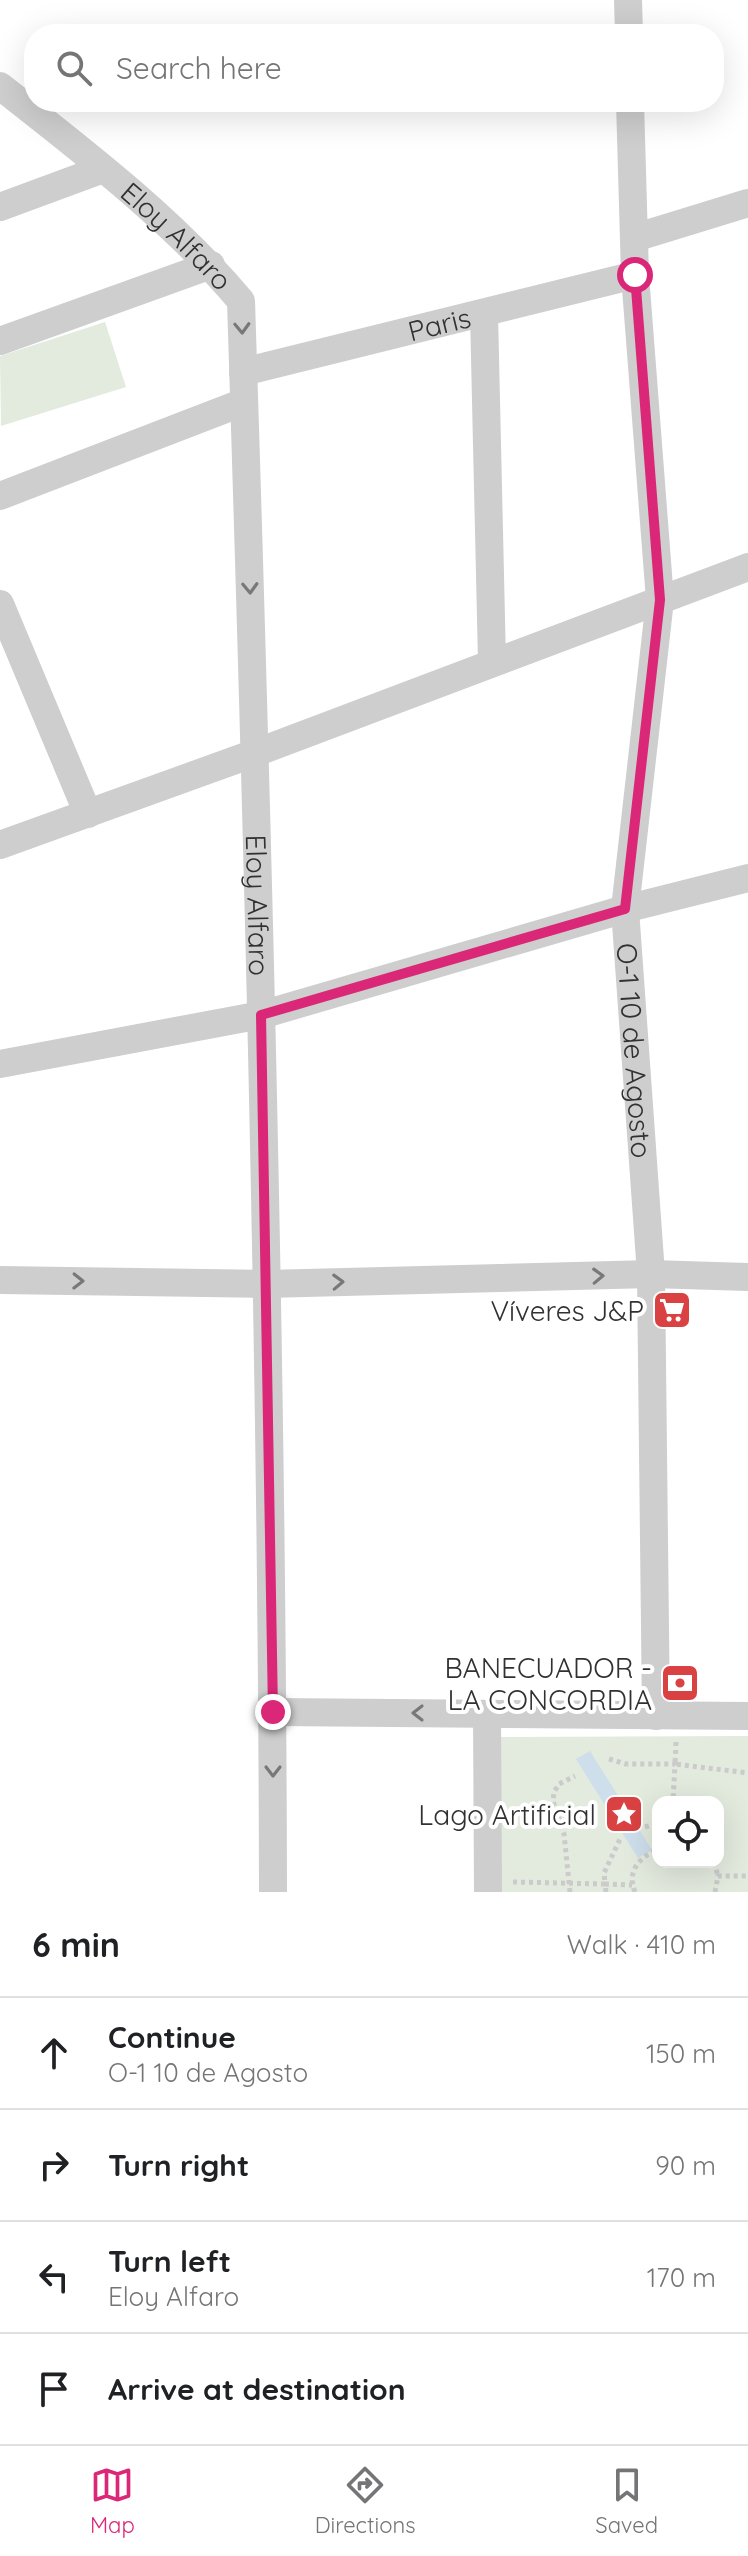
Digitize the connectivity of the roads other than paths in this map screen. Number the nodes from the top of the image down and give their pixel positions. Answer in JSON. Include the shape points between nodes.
{"nodes":[{"id":1,"x":628,"y":0,"type":"edge"},
{"id":2,"x":629,"y":24,"type":"edge"},
{"id":3,"x":0,"y":86,"type":"edge"},
{"id":4,"x":24,"y":105,"type":"edge"},
{"id":5,"x":32,"y":112,"type":"edge"},
{"id":6,"x":630,"y":112,"type":"edge"},
{"id":7,"x":103,"y":169,"type":"junction"},
{"id":8,"x":748,"y":203,"type":"edge"},
{"id":9,"x":0,"y":207,"type":"edge"},
{"id":10,"x":634,"y":238,"type":"junction"},
{"id":11,"x":211,"y":265,"type":"junction"},
{"id":12,"x":635,"y":275,"type":"junction"},
{"id":13,"x":484,"y":313,"type":"junction"},
{"id":14,"x":0,"y":341,"type":"edge"},
{"id":15,"x":243,"y":372,"type":"junction"},
{"id":16,"x":244,"y":402,"type":"junction"},
{"id":17,"x":0,"y":496,"type":"edge"},
{"id":18,"x":748,"y":567,"type":"edge"},
{"id":19,"x":660,"y":600,"type":"junction"},
{"id":20,"x":0,"y":604,"type":"edge"},
{"id":21,"x":492,"y":662,"type":"junction"},
{"id":22,"x":255,"y":753,"type":"junction"},
{"id":23,"x":88,"y":814,"type":"junction"},
{"id":24,"x":0,"y":845,"type":"edge"},
{"id":25,"x":748,"y":878,"type":"edge"},
{"id":26,"x":625,"y":909,"type":"junction"},
{"id":27,"x":261,"y":1015,"type":"junction"},
{"id":28,"x":0,"y":1064,"type":"edge"},
{"id":29,"x":651,"y":1274,"type":"junction"},
{"id":30,"x":748,"y":1277,"type":"edge"},
{"id":31,"x":0,"y":1280,"type":"edge"},
{"id":32,"x":266,"y":1284,"type":"junction"},
{"id":33,"x":273,"y":1712,"type":"junction"},
{"id":34,"x":487,"y":1714,"type":"junction"},
{"id":35,"x":656,"y":1716,"type":"junction"},
{"id":36,"x":748,"y":1716,"type":"edge"},
{"id":37,"x":488,"y":1887,"type":"edge"},
{"id":38,"x":273,"y":1892,"type":"edge"}],
"edges":[{"from":1,"to":2,"type":"street"},
{"from":3,"to":4,"type":"street","name":"Eloy Alfaro"},
{"from":5,"to":7,"type":"street","name":"Eloy Alfaro"},
{"from":6,"to":10,"type":"street","name":"O-1 10 de Agosto"},
{"from":7,"to":9,"type":"street"},
{"from":7,"to":11,"type":"street","name":"Eloy Alfaro"},
{"from":8,"to":10,"type":"street"},
{"from":10,"to":12,"type":"street","name":"O-1 10 de Agosto"},
{"from":11,"to":14,"type":"street"},
{"from":11,"to":15,"type":"street","name":"Eloy Alfaro","one_way":true,"via":[[241,301]]},
{"from":12,"to":13,"type":"street","name":"Paris"},
{"from":12,"to":19,"type":"street","name":"O-1 10 de Agosto"},
{"from":13,"to":15,"type":"street","name":"Paris"},
{"from":13,"to":21,"type":"street"},
{"from":15,"to":16,"type":"street","name":"Eloy Alfaro"},
{"from":16,"to":17,"type":"street"},
{"from":16,"to":22,"type":"street","name":"Eloy Alfaro","one_way":true},
{"from":18,"to":19,"type":"street"},
{"from":19,"to":21,"type":"street"},
{"from":19,"to":26,"type":"street","name":"O-1 10 de Agosto"},
{"from":20,"to":23,"type":"street"},
{"from":21,"to":22,"type":"street"},
{"from":22,"to":23,"type":"street"},
{"from":22,"to":27,"type":"street","name":"Eloy Alfaro"},
{"from":23,"to":24,"type":"street"},
{"from":25,"to":26,"type":"street"},
{"from":26,"to":27,"type":"street"},
{"from":26,"to":29,"type":"street","name":"O-1 10 de Agosto"},
{"from":27,"to":28,"type":"street"},
{"from":27,"to":32,"type":"street","name":"Eloy Alfaro"},
{"from":29,"to":30,"type":"street"},
{"from":32,"to":29,"type":"street","one_way":true},
{"from":29,"to":35,"type":"street","name":"O-1 10 de Agosto"},
{"from":31,"to":32,"type":"street","one_way":true},
{"from":32,"to":33,"type":"street","name":"Eloy Alfaro"},
{"from":34,"to":33,"type":"street","one_way":true},
{"from":33,"to":38,"type":"street","name":"Eloy Alfaro","one_way":true},
{"from":34,"to":35,"type":"street"},
{"from":34,"to":37,"type":"street"},
{"from":35,"to":36,"type":"street"}]}
